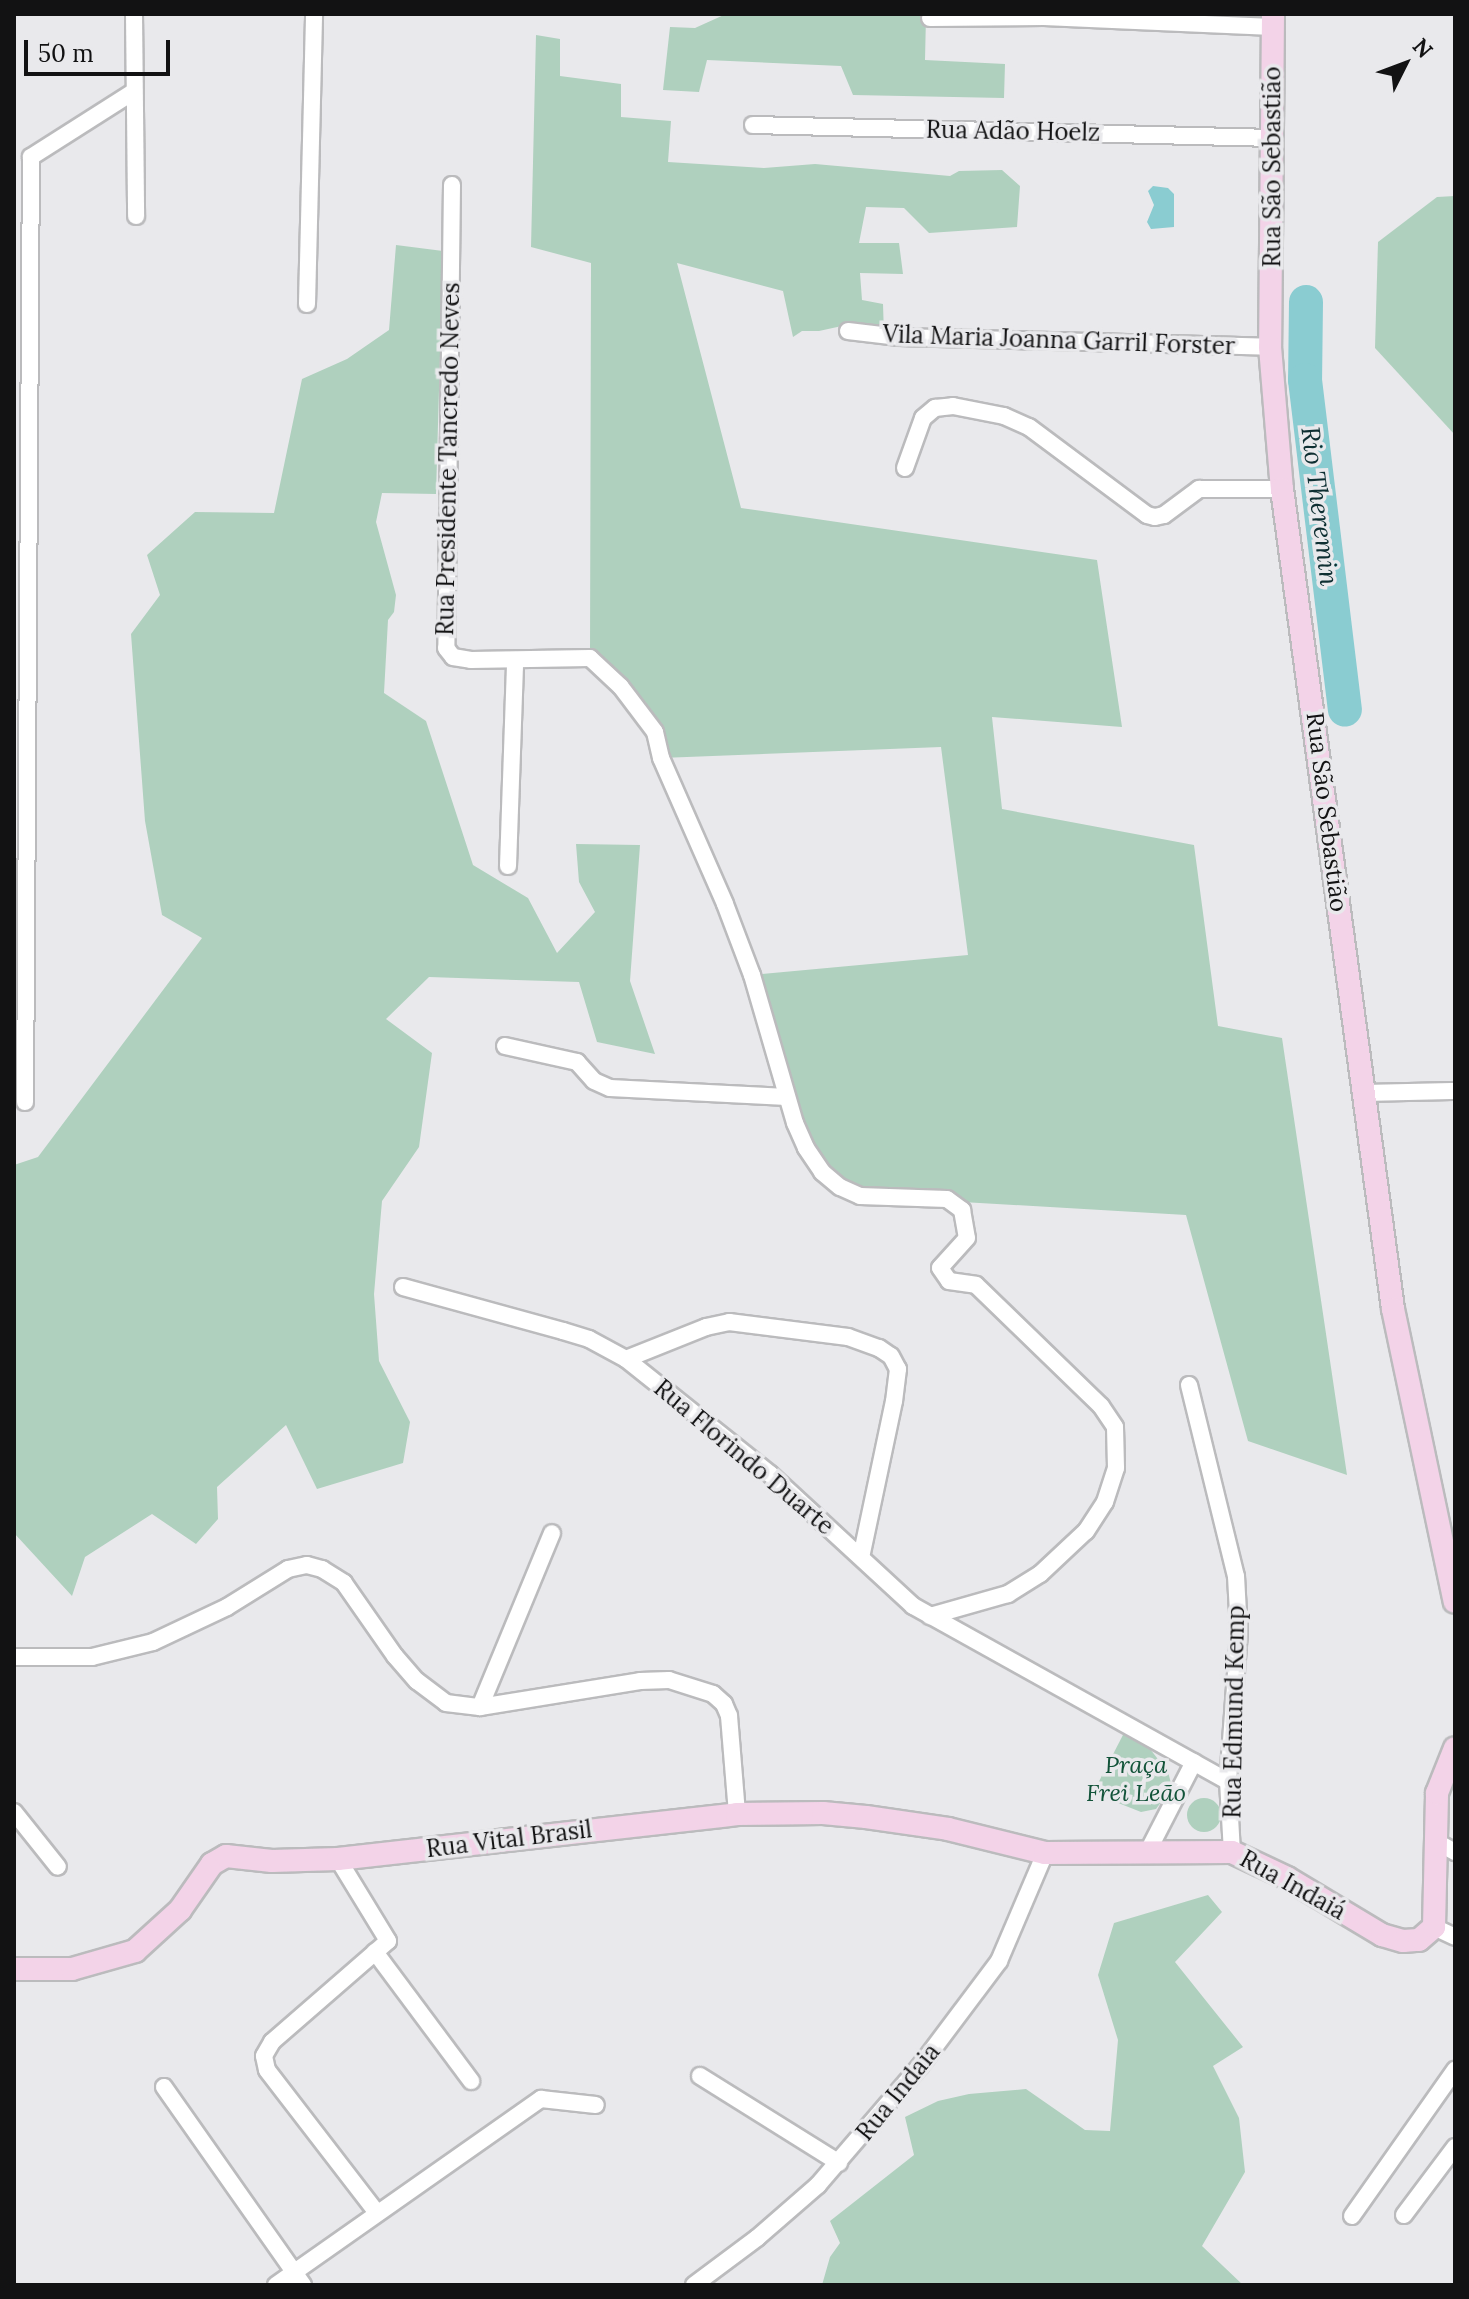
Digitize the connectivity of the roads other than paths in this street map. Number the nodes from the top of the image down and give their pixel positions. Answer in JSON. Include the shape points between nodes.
{"nodes":[{"id":1,"x":134,"y":14,"type":"edge"},
{"id":2,"x":314,"y":14,"type":"edge"},
{"id":3,"x":930,"y":18,"type":"dead end"},
{"id":4,"x":1273,"y":20,"type":"edge"},
{"id":5,"x":133,"y":92,"type":"junction"},
{"id":6,"x":753,"y":125,"type":"dead end"},
{"id":7,"x":1273,"y":138,"type":"junction"},
{"id":8,"x":452,"y":185,"type":"dead end"},
{"id":9,"x":136,"y":216,"type":"dead end"},
{"id":10,"x":307,"y":304,"type":"dead end"},
{"id":11,"x":848,"y":331,"type":"dead end"},
{"id":12,"x":1270,"y":347,"type":"junction"},
{"id":13,"x":905,"y":468,"type":"dead end"},
{"id":14,"x":1282,"y":489,"type":"junction"},
{"id":15,"x":515,"y":661,"type":"junction"},
{"id":16,"x":508,"y":866,"type":"dead end"},
{"id":17,"x":505,"y":1046,"type":"dead end"},
{"id":18,"x":1455,"y":1091,"type":"edge"},
{"id":19,"x":1361,"y":1093,"type":"junction"},
{"id":20,"x":787,"y":1097,"type":"junction"},
{"id":21,"x":25,"y":1102,"type":"dead end"},
{"id":22,"x":403,"y":1287,"type":"dead end"},
{"id":23,"x":626,"y":1359,"type":"junction"},
{"id":24,"x":1189,"y":1385,"type":"dead end"},
{"id":25,"x":552,"y":1533,"type":"dead end"},
{"id":26,"x":861,"y":1557,"type":"junction"},
{"id":27,"x":1455,"y":1602,"type":"edge"},
{"id":28,"x":930,"y":1616,"type":"junction"},
{"id":29,"x":14,"y":1657,"type":"edge"},
{"id":30,"x":480,"y":1707,"type":"junction"},
{"id":31,"x":1455,"y":1748,"type":"edge"},
{"id":32,"x":1194,"y":1762,"type":"junction"},
{"id":33,"x":1228,"y":1781,"type":"junction"},
{"id":34,"x":14,"y":1812,"type":"edge"},
{"id":35,"x":737,"y":1814,"type":"junction"},
{"id":36,"x":1446,"y":1847,"type":"edge"},
{"id":37,"x":1148,"y":1851,"type":"junction"},
{"id":38,"x":1232,"y":1852,"type":"junction"},
{"id":39,"x":1045,"y":1853,"type":"junction"},
{"id":40,"x":338,"y":1859,"type":"junction"},
{"id":41,"x":58,"y":1867,"type":"dead end"},
{"id":42,"x":1434,"y":1927,"type":"junction"},
{"id":43,"x":1455,"y":1937,"type":"edge"},
{"id":44,"x":382,"y":1946,"type":"junction"},
{"id":45,"x":14,"y":1969,"type":"edge"},
{"id":46,"x":1455,"y":2070,"type":"edge"},
{"id":47,"x":700,"y":2076,"type":"dead end"},
{"id":48,"x":471,"y":2081,"type":"dead end"},
{"id":49,"x":164,"y":2087,"type":"dead end"},
{"id":50,"x":596,"y":2105,"type":"dead end"},
{"id":51,"x":1455,"y":2147,"type":"edge"},
{"id":52,"x":839,"y":2163,"type":"junction"},
{"id":53,"x":377,"y":2213,"type":"junction"},
{"id":54,"x":1404,"y":2215,"type":"dead end"},
{"id":55,"x":1352,"y":2216,"type":"dead end"},
{"id":56,"x":298,"y":2278,"type":"edge"},
{"id":57,"x":276,"y":2285,"type":"edge"},
{"id":58,"x":694,"y":2285,"type":"edge"}],
"edges":[{"from":1,"to":5,"type":"street"},
{"from":2,"to":10,"type":"street"},
{"from":3,"to":4,"type":"street"},
{"from":4,"to":7,"type":"street","name":"Rua São Sebastião"},
{"from":5,"to":9,"type":"street"},
{"from":5,"to":21,"type":"street","via":[[31,157]]},
{"from":6,"to":7,"type":"street","name":"Rua Adão Hoelz"},
{"from":7,"to":12,"type":"street","name":"Rua São Sebastião"},
{"from":8,"to":15,"type":"street","name":"Rua Presidente Tancredo Neves","via":[[443,640],[453,657]]},
{"from":11,"to":12,"type":"street","name":"Vila Maria Joanna Garril Forster","via":[[914,338]]},
{"from":12,"to":14,"type":"street","name":"Rua São Sebastião"},
{"from":13,"to":14,"type":"street","via":[[923,418],[935,408],[953,406],[1029,427],[1147,515],[1164,515],[1199,489]]},
{"from":14,"to":19,"type":"street","name":"Rua São Sebastião"},
{"from":15,"to":16,"type":"street"},
{"from":15,"to":20,"type":"street","name":"Rua Presidente Tancredo Neves","via":[[590,658],[621,687],[655,732],[661,758],[752,975]]},
{"from":17,"to":20,"type":"street","via":[[577,1062],[594,1081],[610,1088]]},
{"from":18,"to":19,"type":"street"},
{"from":19,"to":27,"type":"street","name":"Rua São Sebastião","via":[[1393,1309]]},
{"from":20,"to":28,"type":"street","name":"Rua Presidente Tancredo Neves","via":[[806,1148],[840,1187],[860,1196],[947,1199],[962,1210],[967,1238],[940,1268],[949,1281],[976,1285],[1101,1406],[1115,1427],[1116,1468],[1105,1502],[1086,1531],[1040,1574],[1008,1594]]},
{"from":22,"to":23,"type":"street","name":"Rua Florindo Duarte","via":[[589,1339]]},
{"from":23,"to":26,"type":"street","name":"Rua Florindo Duarte","via":[[770,1474]]},
{"from":23,"to":26,"type":"street","via":[[729,1322],[848,1337],[891,1356],[898,1369],[894,1401]]},
{"from":24,"to":33,"type":"street","name":"Rua Edmund Kemp","via":[[1236,1576],[1239,1632]]},
{"from":25,"to":30,"type":"street"},
{"from":26,"to":28,"type":"street","name":"Rua Florindo Duarte"},
{"from":28,"to":32,"type":"street","name":"Rua Florindo Duarte"},
{"from":29,"to":30,"type":"street","via":[[92,1657],[153,1642],[227,1607],[288,1569],[307,1565],[344,1583],[395,1656],[432,1694],[454,1705]]},
{"from":30,"to":35,"type":"street","via":[[640,1681],[669,1680],[713,1694],[729,1716]]},
{"from":31,"to":36,"type":"street","via":[[1437,1793]]},
{"from":32,"to":33,"type":"street","name":"Rua Florindo Duarte"},
{"from":32,"to":37,"type":"street"},
{"from":33,"to":38,"type":"street","name":"Rua Edmund Kemp"},
{"from":34,"to":41,"type":"street"},
{"from":35,"to":39,"type":"street","name":"Rua Vital Brasil","via":[[866,1817],[948,1829]]},
{"from":35,"to":40,"type":"street","name":"Rua Vital Brasil"},
{"from":36,"to":42,"type":"street"},
{"from":37,"to":38,"type":"street","name":"Rua Indaiá"},
{"from":37,"to":39,"type":"street","name":"Rua Indaiá"},
{"from":38,"to":42,"type":"street","name":"Rua Indaiá","via":[[1382,1935],[1419,1940]]},
{"from":39,"to":52,"type":"street","name":"Rua Indaia","via":[[999,1961]]},
{"from":40,"to":44,"type":"street"},
{"from":40,"to":45,"type":"street","name":"Rua Vital Brasil","via":[[226,1856],[212,1864],[180,1910],[135,1951],[72,1969]]},
{"from":42,"to":43,"type":"street"},
{"from":44,"to":48,"type":"street"},
{"from":44,"to":53,"type":"street","via":[[272,2042],[264,2056],[267,2070]]},
{"from":46,"to":55,"type":"street"},
{"from":47,"to":52,"type":"street"},
{"from":49,"to":56,"type":"street"},
{"from":50,"to":53,"type":"street","via":[[541,2099]]},
{"from":51,"to":54,"type":"street"},
{"from":52,"to":58,"type":"street","name":"Rua Indaia","via":[[757,2238]]},
{"from":53,"to":56,"type":"street"},
{"from":56,"to":57,"type":"street"}]}
